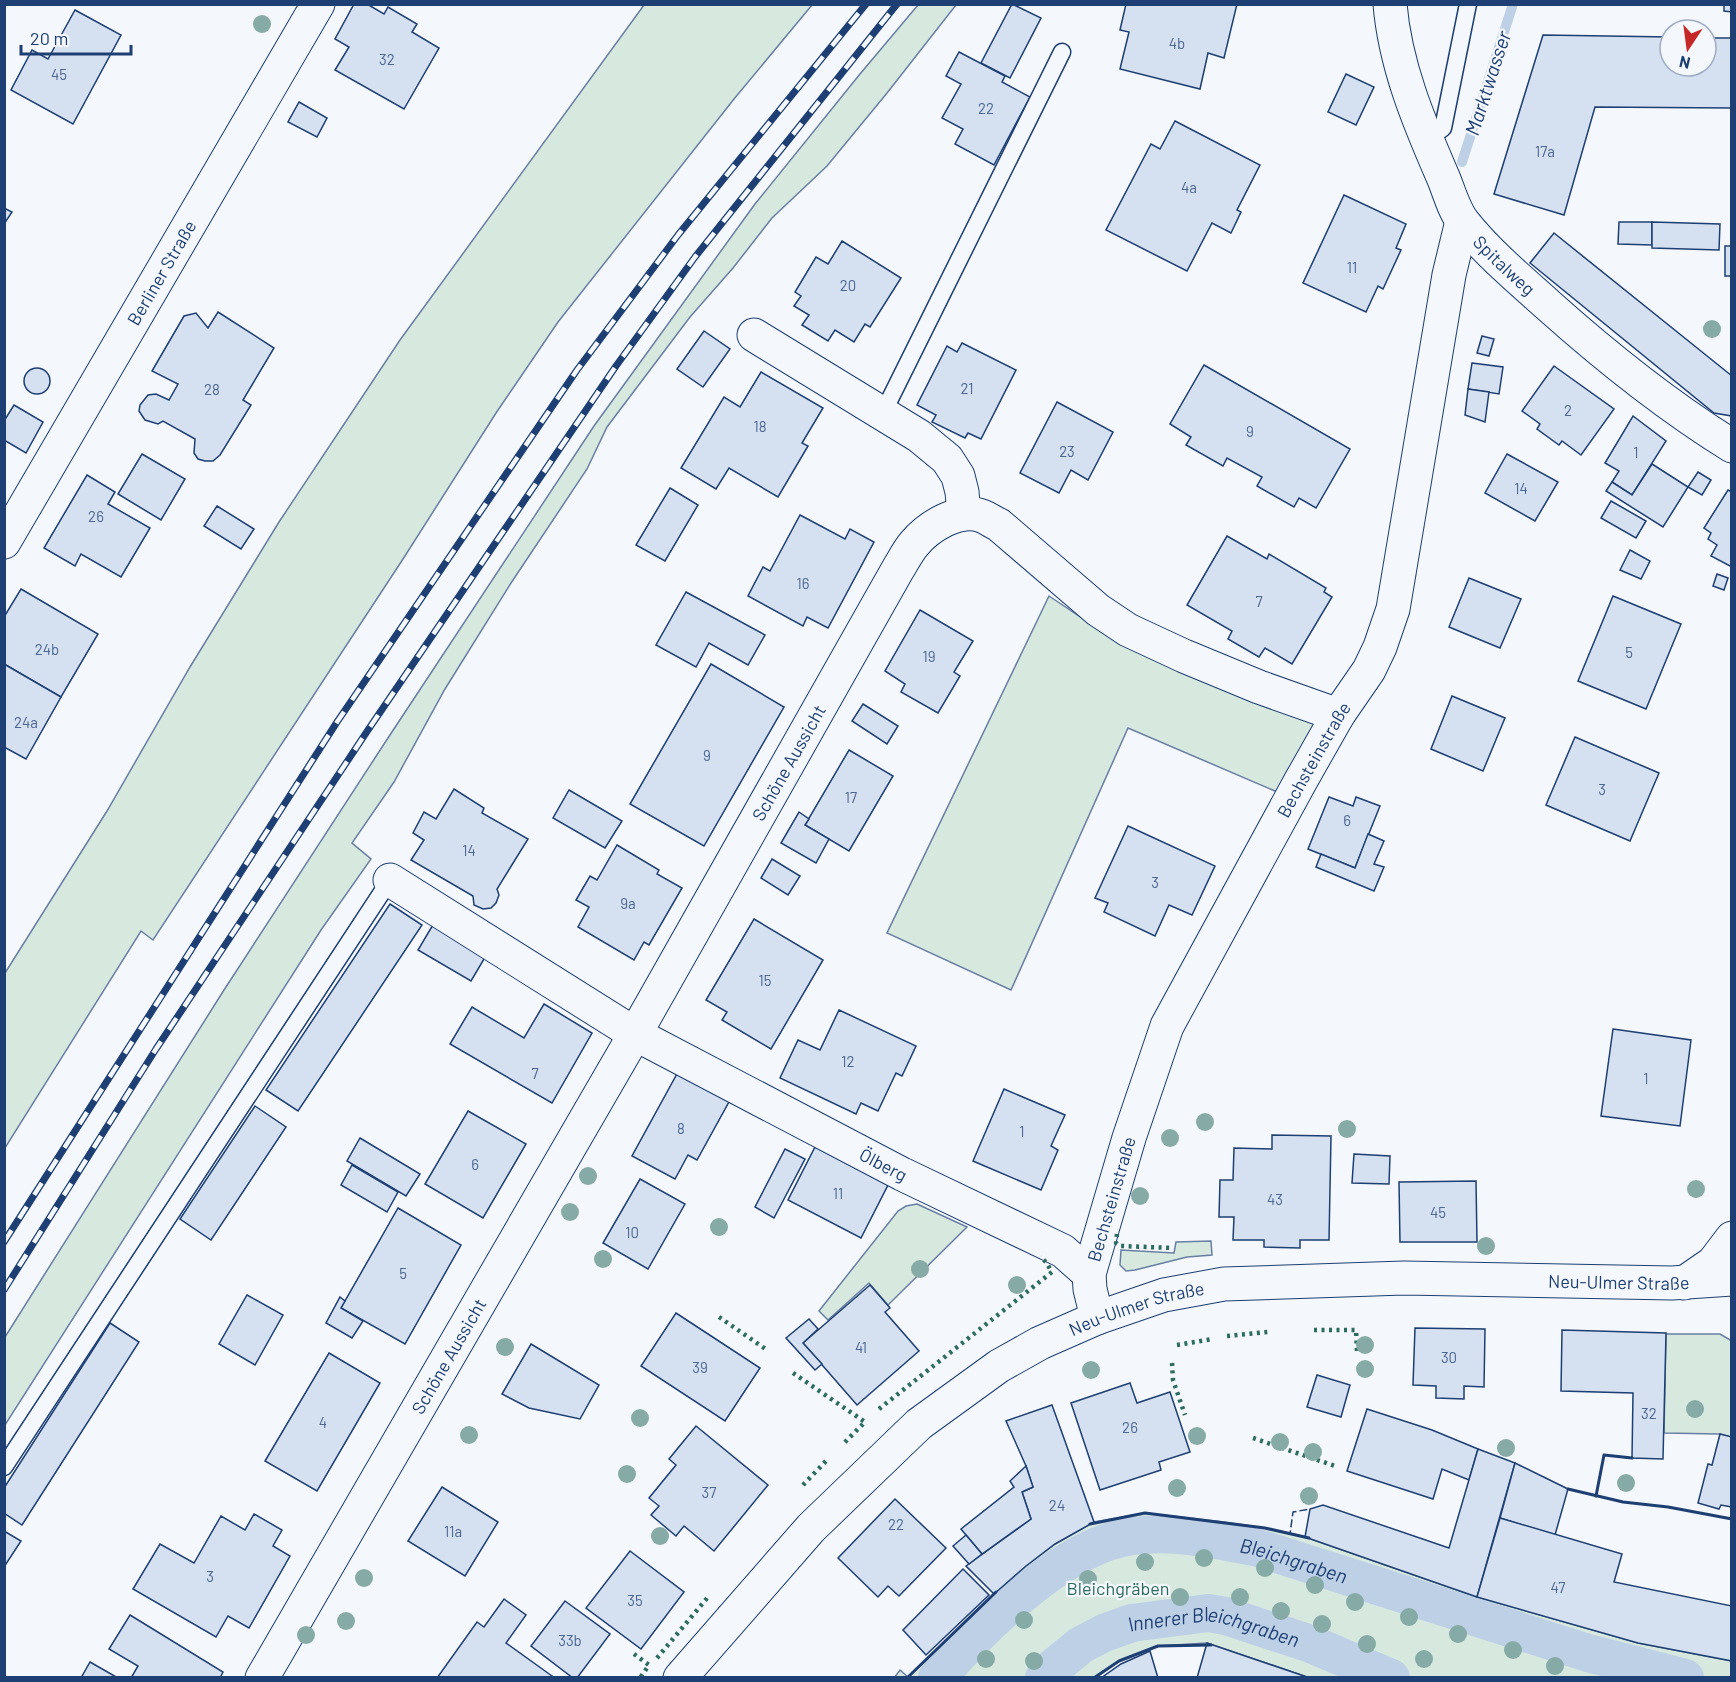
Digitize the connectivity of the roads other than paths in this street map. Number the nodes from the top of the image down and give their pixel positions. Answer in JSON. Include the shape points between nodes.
{"nodes":[{"id":1,"x":318,"y":4,"type":"edge"},
{"id":2,"x":1390,"y":4,"type":"edge"},
{"id":3,"x":1468,"y":4,"type":"edge"},
{"id":4,"x":1062,"y":52,"type":"dead end"},
{"id":5,"x":1427,"y":140,"type":"junction"},
{"id":6,"x":1462,"y":221,"type":"junction"},
{"id":7,"x":754,"y":335,"type":"dead end"},
{"id":8,"x":883,"y":413,"type":"junction"},
{"id":9,"x":1731,"y":446,"type":"edge"},
{"id":10,"x":964,"y":514,"type":"junction"},
{"id":11,"x":4,"y":542,"type":"edge"},
{"id":12,"x":1338,"y":715,"type":"junction"},
{"id":13,"x":390,"y":880,"type":"joint"},
{"id":14,"x":635,"y":1034,"type":"junction"},
{"id":15,"x":1731,"y":1238,"type":"edge"},
{"id":16,"x":1089,"y":1274,"type":"junction"},
{"id":17,"x":1731,"y":1279,"type":"edge"},
{"id":18,"x":1684,"y":1283,"type":"junction"},
{"id":19,"x":1097,"y":1318,"type":"junction"},
{"id":20,"x":4,"y":1467,"type":"edge"},
{"id":21,"x":262,"y":1677,"type":"edge"},
{"id":22,"x":680,"y":1677,"type":"edge"}],
"edges":[{"from":1,"to":11,"type":"street","name":"Berliner Straße"},
{"from":2,"to":5,"type":"street","name":"Spitalweg","via":[[1401,67]]},
{"from":3,"to":5,"type":"lane","via":[[1443,128]]},
{"from":4,"to":8,"type":"lane"},
{"from":5,"to":6,"type":"street","name":"Spitalweg"},
{"from":6,"to":9,"type":"street","name":"Spitalweg","via":[[1506,268],[1565,321],[1632,376]]},
{"from":6,"to":12,"type":"street","name":"Bechsteinstraße","via":[[1449,275],[1393,609],[1370,670]]},
{"from":7,"to":8,"type":"street"},
{"from":8,"to":10,"type":"street","via":[[947,459],[958,476]]},
{"from":10,"to":12,"type":"street","via":[[980,515],[999,525],[1098,610],[1128,630],[1259,687]]},
{"from":10,"to":14,"type":"street","name":"Schöne Aussicht","via":[[945,520],[913,544]]},
{"from":12,"to":16,"type":"street","name":"Bechsteinstraße","via":[[1167,1026]]},
{"from":13,"to":14,"type":"street"},
{"from":13,"to":20,"type":"lane"},
{"from":14,"to":16,"type":"street","name":"Ölberg","via":[[902,1174],[1063,1251]]},
{"from":14,"to":21,"type":"street","name":"Schöne Aussicht"},
{"from":15,"to":18,"type":"street","via":[[1713,1263]]},
{"from":16,"to":19,"type":"street"},
{"from":17,"to":18,"type":"street","name":"Neu-Ulmer Straße"},
{"from":18,"to":19,"type":"street","name":"Neu-Ulmer Straße","via":[[1404,1278],[1224,1284],[1164,1295]]},
{"from":19,"to":22,"type":"street","name":"Neu-Ulmer Straße","via":[[1040,1342],[999,1366],[919,1424],[811,1528]]}]}
